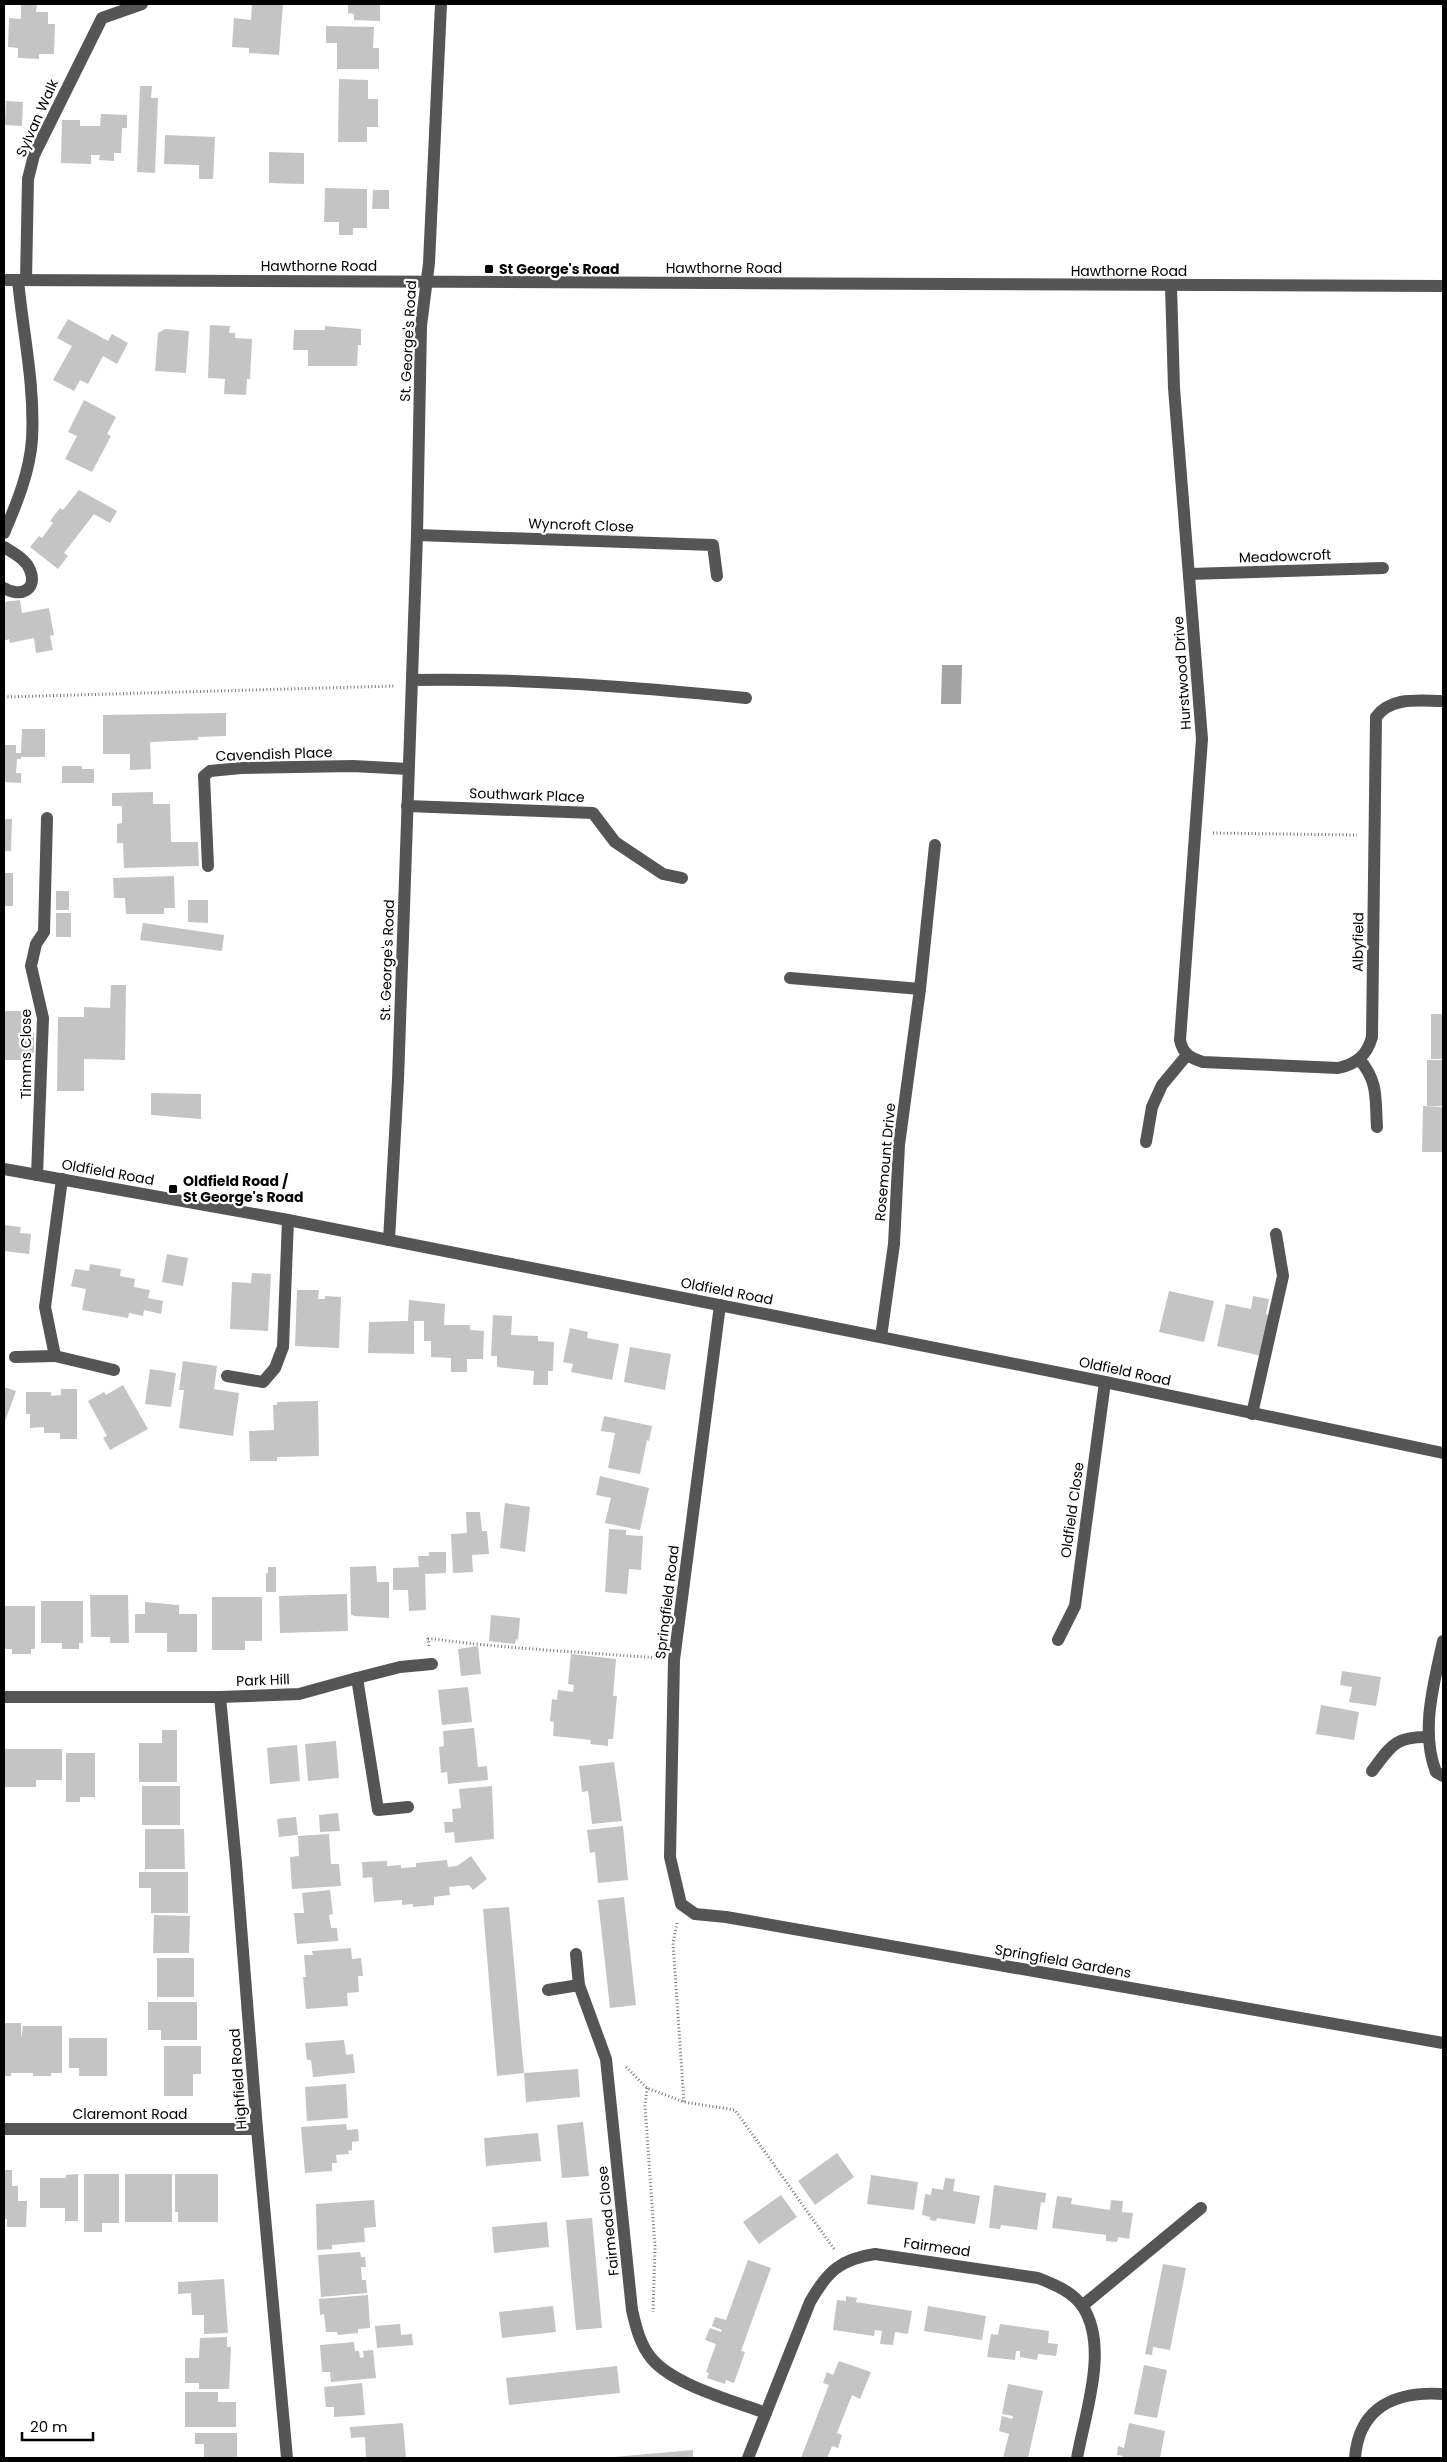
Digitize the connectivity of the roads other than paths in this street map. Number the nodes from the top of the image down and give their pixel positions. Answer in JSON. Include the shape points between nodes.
{"nodes":[{"id":1,"x":142,"y":4,"type":"edge"},
{"id":2,"x":441,"y":4,"type":"edge"},
{"id":3,"x":4,"y":280,"type":"edge"},
{"id":4,"x":22,"y":280,"type":"junction"},
{"id":5,"x":425,"y":280,"type":"junction"},
{"id":6,"x":1171,"y":286,"type":"junction"},
{"id":7,"x":1443,"y":286,"type":"edge"},
{"id":8,"x":4,"y":533,"type":"edge"},
{"id":9,"x":418,"y":535,"type":"junction"},
{"id":10,"x":4,"y":547,"type":"edge"},
{"id":11,"x":1382,"y":568,"type":"dead end"},
{"id":12,"x":1189,"y":574,"type":"junction"},
{"id":13,"x":717,"y":576,"type":"dead end"},
{"id":14,"x":4,"y":588,"type":"edge"},
{"id":15,"x":412,"y":680,"type":"junction"},
{"id":16,"x":746,"y":698,"type":"dead end"},
{"id":17,"x":1443,"y":701,"type":"edge"},
{"id":18,"x":408,"y":769,"type":"junction"},
{"id":19,"x":407,"y":806,"type":"junction"},
{"id":20,"x":48,"y":818,"type":"dead end"},
{"id":21,"x":935,"y":845,"type":"dead end"},
{"id":22,"x":208,"y":866,"type":"dead end"},
{"id":23,"x":682,"y":878,"type":"dead end"},
{"id":24,"x":790,"y":978,"type":"dead end"},
{"id":25,"x":920,"y":989,"type":"junction"},
{"id":26,"x":1187,"y":1056,"type":"junction"},
{"id":27,"x":1359,"y":1059,"type":"junction"},
{"id":28,"x":1377,"y":1127,"type":"dead end"},
{"id":29,"x":1146,"y":1142,"type":"dead end"},
{"id":30,"x":4,"y":1169,"type":"edge"},
{"id":31,"x":37,"y":1175,"type":"junction"},
{"id":32,"x":62,"y":1179,"type":"junction"},
{"id":33,"x":288,"y":1220,"type":"junction"},
{"id":34,"x":1276,"y":1234,"type":"dead end"},
{"id":35,"x":389,"y":1240,"type":"junction"},
{"id":36,"x":720,"y":1305,"type":"junction"},
{"id":37,"x":881,"y":1337,"type":"junction"},
{"id":38,"x":55,"y":1356,"type":"junction"},
{"id":39,"x":14,"y":1357,"type":"dead end"},
{"id":40,"x":114,"y":1370,"type":"dead end"},
{"id":41,"x":227,"y":1376,"type":"dead end"},
{"id":42,"x":1105,"y":1382,"type":"junction"},
{"id":43,"x":1252,"y":1414,"type":"junction"},
{"id":44,"x":1443,"y":1453,"type":"edge"},
{"id":45,"x":1058,"y":1640,"type":"dead end"},
{"id":46,"x":1443,"y":1641,"type":"edge"},
{"id":47,"x":432,"y":1664,"type":"road end"},
{"id":48,"x":357,"y":1678,"type":"junction"},
{"id":49,"x":4,"y":1697,"type":"edge"},
{"id":50,"x":220,"y":1697,"type":"junction"},
{"id":51,"x":1429,"y":1737,"type":"junction"},
{"id":52,"x":1372,"y":1771,"type":"dead end"},
{"id":53,"x":1443,"y":1776,"type":"edge"},
{"id":54,"x":408,"y":1808,"type":"dead end"},
{"id":55,"x":681,"y":1904,"type":"joint"},
{"id":56,"x":576,"y":1954,"type":"dead end"},
{"id":57,"x":579,"y":1985,"type":"junction"},
{"id":58,"x":548,"y":1990,"type":"dead end"},
{"id":59,"x":1443,"y":2043,"type":"edge"},
{"id":60,"x":4,"y":2128,"type":"edge"},
{"id":61,"x":257,"y":2129,"type":"junction"},
{"id":62,"x":1202,"y":2208,"type":"dead end"},
{"id":63,"x":1082,"y":2306,"type":"junction"},
{"id":64,"x":1443,"y":2394,"type":"edge"},
{"id":65,"x":766,"y":2413,"type":"junction"},
{"id":66,"x":287,"y":2458,"type":"edge"},
{"id":67,"x":748,"y":2458,"type":"edge"},
{"id":68,"x":1077,"y":2458,"type":"edge"},
{"id":69,"x":1355,"y":2458,"type":"edge"}],
"edges":[{"from":1,"to":4,"type":"street","name":"Sylvan Walk","via":[[102,18],[34,155],[28,179]]},
{"from":2,"to":5,"type":"street","name":"St. George's Road","via":[[429,263]]},
{"from":3,"to":4,"type":"street","name":"Hawthorne Road"},
{"from":4,"to":5,"type":"street","name":"Hawthorne Road"},
{"from":4,"to":8,"type":"street","name":"Sylvan Walk","via":[[22,324],[30,365],[32,439],[26,474]]},
{"from":5,"to":6,"type":"street","name":"Hawthorne Road"},
{"from":5,"to":9,"type":"street","name":"St. George's Road","via":[[421,326]]},
{"from":6,"to":7,"type":"street","name":"Hawthorne Road"},
{"from":6,"to":12,"type":"street","name":"Hurstwood Drive","via":[[1174,388]]},
{"from":9,"to":13,"type":"street","name":"Wyncroft Close","via":[[713,545]]},
{"from":9,"to":15,"type":"street","name":"St. George's Road"},
{"from":10,"to":14,"type":"street","via":[[25,561],[32,582],[20,594]]},
{"from":11,"to":12,"type":"street","name":"Meadowcroft"},
{"from":12,"to":26,"type":"street","name":"Hurstwood Drive","via":[[1202,739],[1180,1040]]},
{"from":15,"to":16,"type":"street","via":[[614,687]]},
{"from":15,"to":18,"type":"street","name":"St. George's Road"},
{"from":17,"to":27,"type":"street","name":"Albyfield","via":[[1393,703],[1376,717],[1372,1037],[1369,1048]]},
{"from":18,"to":19,"type":"street","name":"St. George's Road"},
{"from":18,"to":22,"type":"street","name":"Cavendish Place","via":[[353,766],[210,771],[204,776]]},
{"from":19,"to":23,"type":"street","name":"Southwark Place","via":[[593,813],[615,842],[663,874]]},
{"from":19,"to":35,"type":"street","name":"St. George's Road"},
{"from":20,"to":31,"type":"street","name":"Timms Close","via":[[44,932],[36,944],[31,966],[43,1018]]},
{"from":21,"to":25,"type":"street","name":"Rosemount Drive"},
{"from":24,"to":25,"type":"street"},
{"from":25,"to":37,"type":"street","name":"Rosemount Drive","via":[[898,1145],[894,1244]]},
{"from":26,"to":27,"type":"street","via":[[1203,1062],[1338,1068],[1352,1065]]},
{"from":26,"to":29,"type":"street","via":[[1162,1085],[1152,1107]]},
{"from":27,"to":28,"type":"street","via":[[1370,1072],[1374,1085]]},
{"from":30,"to":31,"type":"street","name":"Oldfield Road"},
{"from":31,"to":32,"type":"street","name":"Oldfield Road"},
{"from":32,"to":33,"type":"street","name":"Oldfield Road"},
{"from":32,"to":38,"type":"street","via":[[46,1307]]},
{"from":33,"to":35,"type":"street","name":"Oldfield Road"},
{"from":33,"to":41,"type":"street","via":[[283,1347],[276,1368],[263,1382]]},
{"from":34,"to":43,"type":"street","via":[[1283,1276]]},
{"from":35,"to":36,"type":"street","name":"Oldfield Road"},
{"from":36,"to":37,"type":"street","name":"Oldfield Road"},
{"from":36,"to":55,"type":"street","name":"Springfield Road","via":[[674,1660],[670,1857]]},
{"from":37,"to":42,"type":"street","name":"Oldfield Road"},
{"from":38,"to":39,"type":"street"},
{"from":38,"to":40,"type":"street"},
{"from":42,"to":43,"type":"street","name":"Oldfield Road"},
{"from":42,"to":45,"type":"street","name":"Oldfield Close","via":[[1075,1606]]},
{"from":43,"to":44,"type":"street","name":"Oldfield Road"},
{"from":46,"to":51,"type":"street","via":[[1430,1711]]},
{"from":47,"to":48,"type":"street","name":"Park Hill","via":[[400,1667]]},
{"from":48,"to":50,"type":"street","name":"Park Hill","via":[[299,1694]]},
{"from":48,"to":54,"type":"street","via":[[378,1810]]},
{"from":49,"to":50,"type":"street","name":"Park Hill"},
{"from":50,"to":61,"type":"street","name":"Highfield Road"},
{"from":51,"to":52,"type":"street","via":[[1414,1736],[1392,1744]]},
{"from":51,"to":53,"type":"street","via":[[1430,1758],[1436,1772]]},
{"from":55,"to":59,"type":"street","name":"Springfield Gardens","via":[[695,1914]]},
{"from":56,"to":57,"type":"street","name":"Fairmead Close"},
{"from":57,"to":58,"type":"street"},
{"from":57,"to":65,"type":"street","name":"Fairmead Close","via":[[606,2058],[632,2310],[638,2336],[651,2358],[666,2373]]},
{"from":60,"to":61,"type":"street","name":"Claremont Road"},
{"from":61,"to":66,"type":"street","name":"Highfield Road"},
{"from":62,"to":63,"type":"street"},
{"from":63,"to":65,"type":"street","name":"Fairmead","via":[[1057,2285],[1038,2278],[894,2255],[875,2254],[842,2262],[819,2286],[810,2302]]},
{"from":63,"to":68,"type":"street","name":"Fairmead","via":[[1095,2339],[1096,2356]]},
{"from":64,"to":69,"type":"street","via":[[1407,2395],[1388,2400],[1370,2417],[1361,2433]]},
{"from":65,"to":67,"type":"street"}]}
